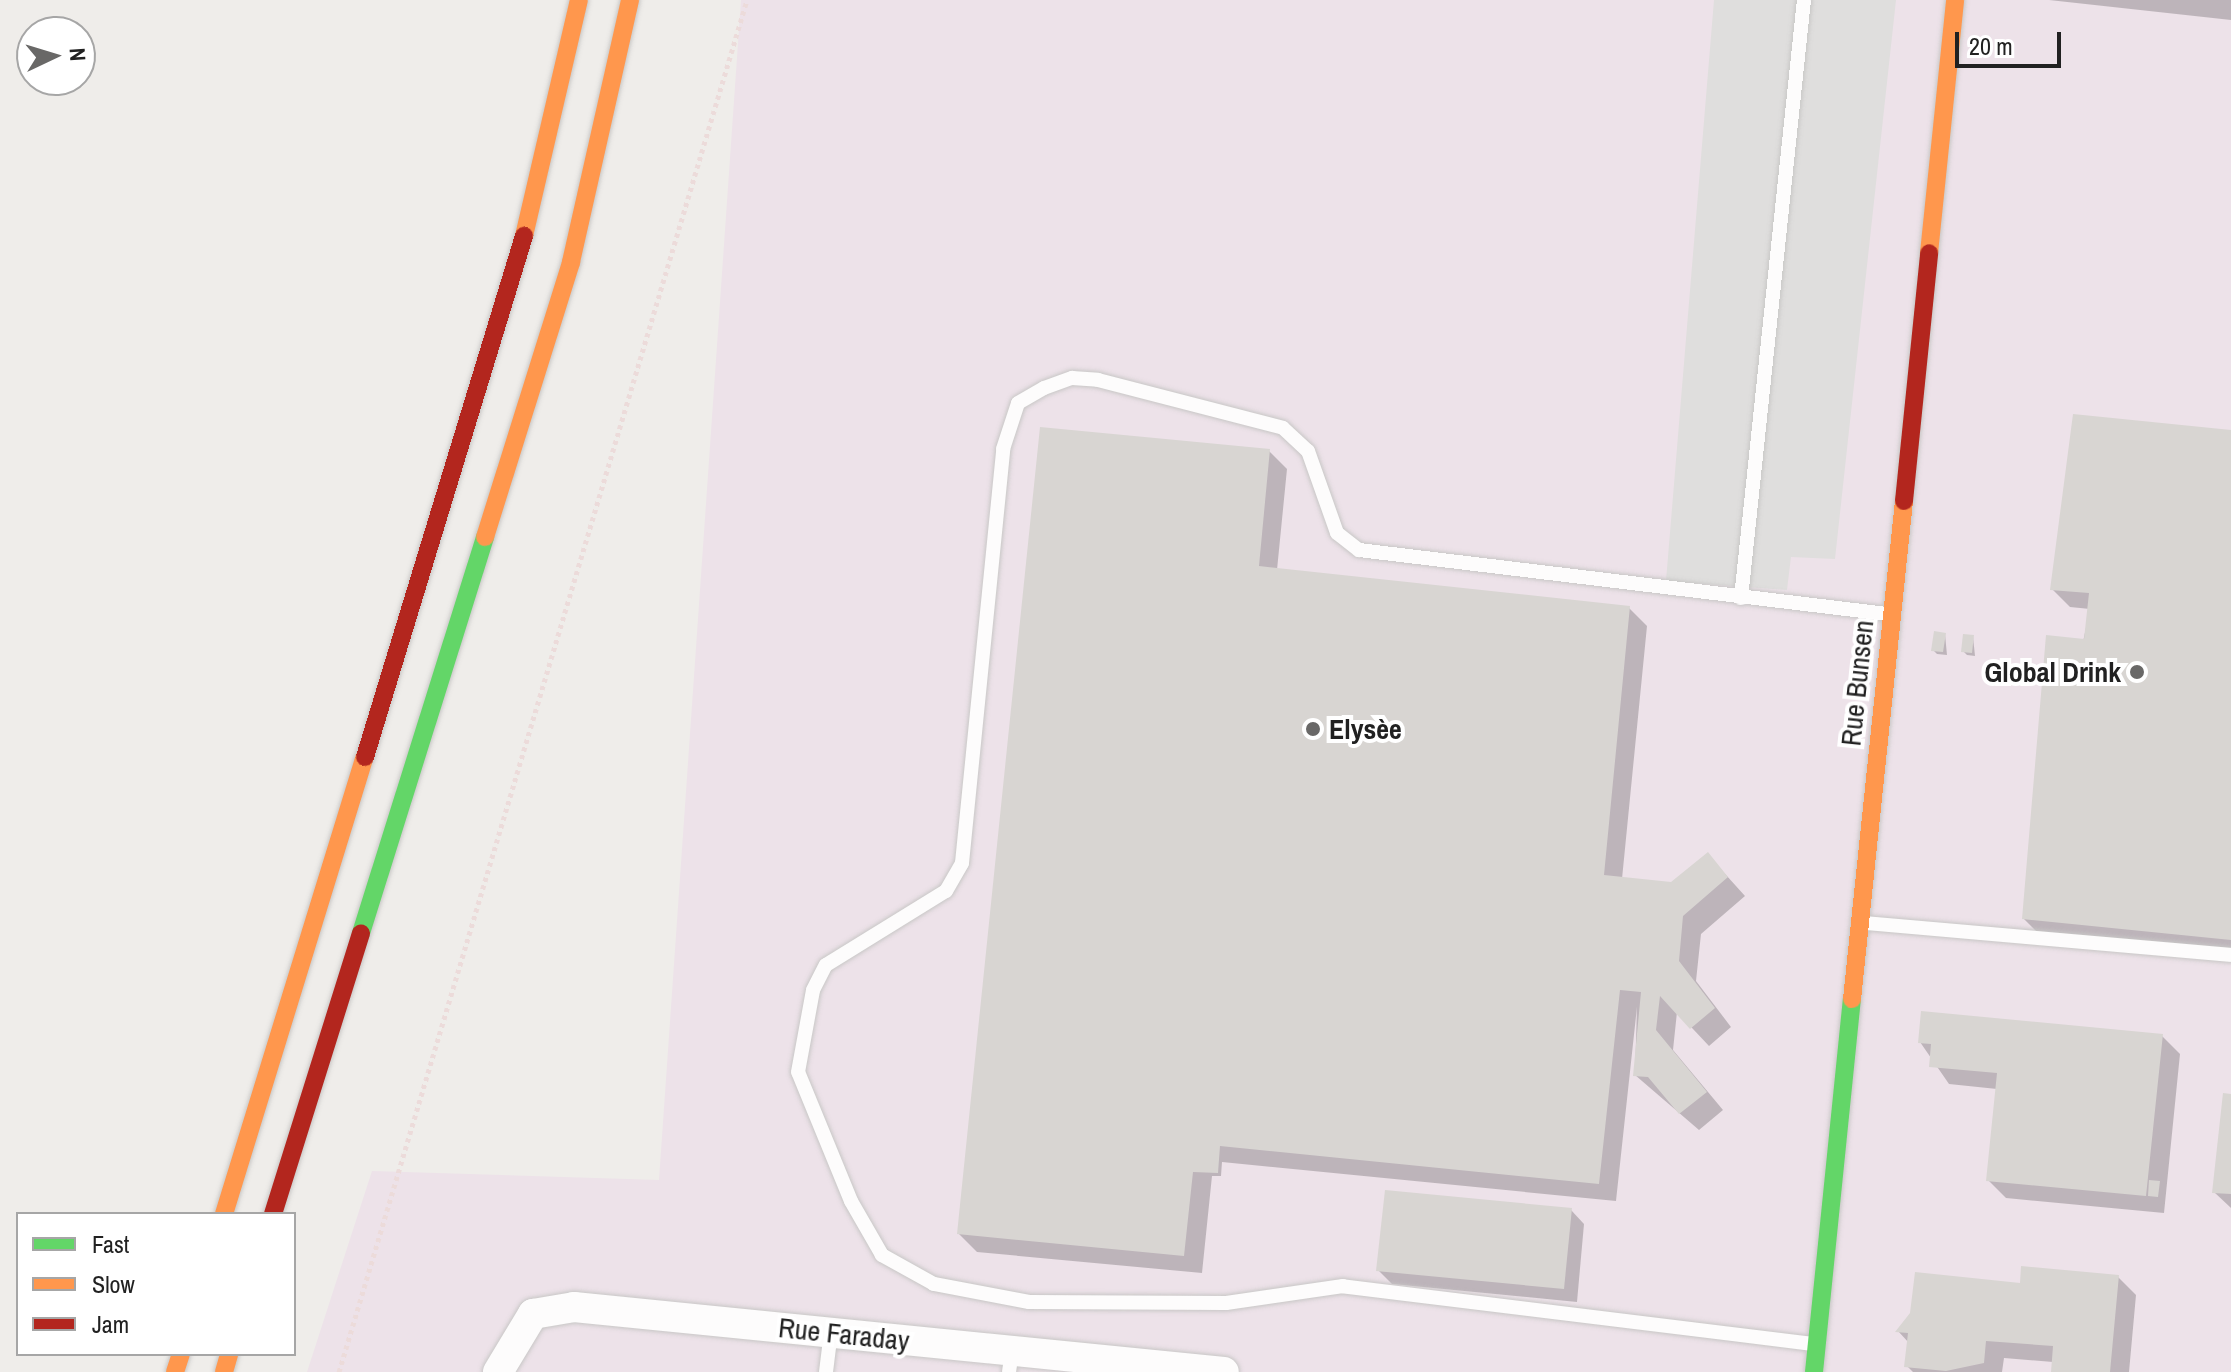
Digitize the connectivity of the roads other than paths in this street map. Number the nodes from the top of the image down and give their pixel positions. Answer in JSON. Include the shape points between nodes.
{"nodes":[{"id":1,"x":579,"y":0,"type":"edge"},
{"id":2,"x":630,"y":0,"type":"edge"},
{"id":3,"x":1804,"y":0,"type":"edge"},
{"id":4,"x":1955,"y":0,"type":"edge"},
{"id":5,"x":1741,"y":598,"type":"junction"},
{"id":6,"x":1892,"y":615,"type":"junction"},
{"id":7,"x":1860,"y":922,"type":"junction"},
{"id":8,"x":2231,"y":955,"type":"edge"},
{"id":9,"x":225,"y":1212,"type":"edge"},
{"id":10,"x":274,"y":1212,"type":"edge"},
{"id":11,"x":831,"y":1333,"type":"junction"},
{"id":12,"x":1817,"y":1344,"type":"junction"},
{"id":13,"x":1011,"y":1361,"type":"edge"},
{"id":14,"x":498,"y":1372,"type":"edge"},
{"id":15,"x":826,"y":1372,"type":"edge"},
{"id":16,"x":1224,"y":1372,"type":"edge"},
{"id":17,"x":1814,"y":1372,"type":"edge"}],
"edges":[{"from":1,"to":9,"type":"main road","via":[[521,250]]},
{"from":2,"to":10,"type":"main road","via":[[571,262]]},
{"from":3,"to":5,"type":"lane"},
{"from":4,"to":6,"type":"main road","name":"Rue Bunsen"},
{"from":5,"to":6,"type":"lane"},
{"from":5,"to":12,"type":"lane","via":[[1359,550],[1337,533],[1308,451],[1283,428],[1098,380],[1072,378],[1044,388],[1018,403],[1003,449],[962,863],[946,891],[826,965],[813,990],[798,1072],[851,1201],[882,1255],[934,1284],[1029,1302],[1226,1303],[1343,1286]]},
{"from":6,"to":7,"type":"main road","name":"Rue Bunsen"},
{"from":7,"to":8,"type":"lane"},
{"from":7,"to":12,"type":"main road","name":"Rue Bunsen"},
{"from":11,"to":13,"type":"street","name":"Rue Faraday"},
{"from":11,"to":14,"type":"street","name":"Rue Faraday","via":[[574,1307],[533,1314]]},
{"from":11,"to":15,"type":"lane"},
{"from":12,"to":17,"type":"main road","name":"Rue Bunsen"},
{"from":13,"to":16,"type":"street","name":"Rue Faraday"}]}
